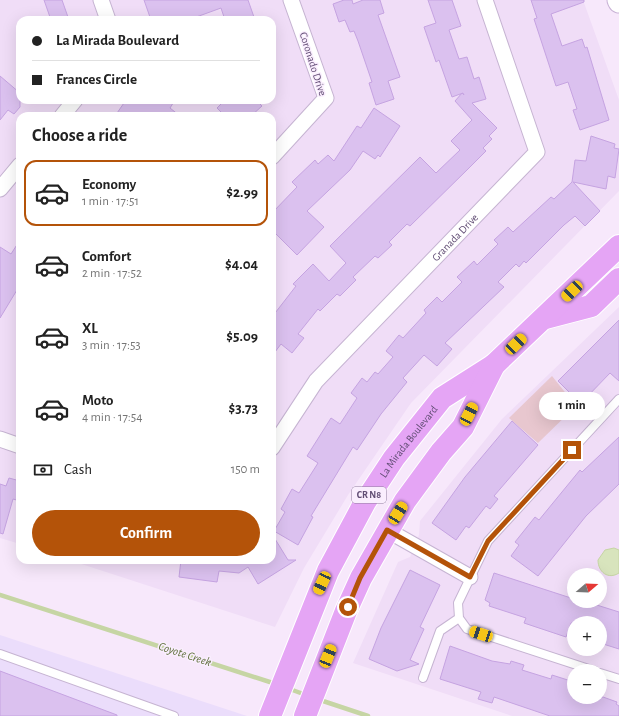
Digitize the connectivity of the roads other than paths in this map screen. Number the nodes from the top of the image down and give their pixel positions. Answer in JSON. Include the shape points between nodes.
{"nodes":[{"id":1,"x":101,"y":0,"type":"edge"},
{"id":2,"x":291,"y":0,"type":"edge"},
{"id":3,"x":485,"y":0,"type":"edge"},
{"id":4,"x":107,"y":16,"type":"edge"},
{"id":5,"x":72,"y":104,"type":"edge"},
{"id":6,"x":65,"y":112,"type":"edge"},
{"id":7,"x":276,"y":153,"type":"edge"},
{"id":8,"x":16,"y":170,"type":"edge"},
{"id":9,"x":0,"y":189,"type":"edge"},
{"id":10,"x":619,"y":246,"type":"edge"},
{"id":11,"x":619,"y":280,"type":"edge"},
{"id":12,"x":543,"y":318,"type":"junction"},
{"id":13,"x":494,"y":365,"type":"junction"},
{"id":14,"x":619,"y":399,"type":"edge"},
{"id":15,"x":0,"y":438,"type":"edge"},
{"id":16,"x":276,"y":442,"type":"edge"},
{"id":17,"x":16,"y":444,"type":"edge"},
{"id":18,"x":387,"y":530,"type":"junction"},
{"id":19,"x":470,"y":577,"type":"junction"},
{"id":20,"x":459,"y":618,"type":"junction"},
{"id":21,"x":0,"y":654,"type":"edge"},
{"id":22,"x":573,"y":664,"type":"edge"},
{"id":23,"x":607,"y":675,"type":"edge"},
{"id":24,"x":423,"y":678,"type":"dead end"},
{"id":25,"x":619,"y":679,"type":"edge"},
{"id":26,"x":271,"y":712,"type":"edge"},
{"id":27,"x":174,"y":716,"type":"edge"},
{"id":28,"x":304,"y":716,"type":"edge"}],
"edges":[{"from":1,"to":4,"type":"street"},
{"from":2,"to":7,"type":"street","name":"Coronado Drive","via":[[326,98]]},
{"from":3,"to":16,"type":"street","name":"Granada Drive","via":[[537,152],[316,381]]},
{"from":5,"to":6,"type":"street"},
{"from":8,"to":9,"type":"street"},
{"from":10,"to":12,"type":"main road","name":"La Mirada Boulevard","number":"CR N8"},
{"from":11,"to":12,"type":"main road","via":[[591,306]]},
{"from":12,"to":13,"type":"main road","name":"La Mirada Boulevard","number":"CR N8"},
{"from":13,"to":18,"type":"main road","name":"La Mirada Boulevard","number":"CR N8","via":[[463,426],[419,481]]},
{"from":13,"to":26,"type":"main road","name":"La Mirada Boulevard","number":"CR N8","via":[[442,398],[418,426],[377,483],[328,571]]},
{"from":14,"to":19,"type":"lane","via":[[488,541]]},
{"from":15,"to":17,"type":"street"},
{"from":18,"to":19,"type":"street"},
{"from":18,"to":28,"type":"main road","name":"La Mirada Boulevard","number":"CR N8","via":[[360,578]]},
{"from":19,"to":20,"type":"lane","via":[[458,603]]},
{"from":20,"to":22,"type":"lane","via":[[467,630]]},
{"from":20,"to":24,"type":"lane","via":[[440,631]]},
{"from":21,"to":27,"type":"lane"},
{"from":23,"to":25,"type":"lane"}]}
